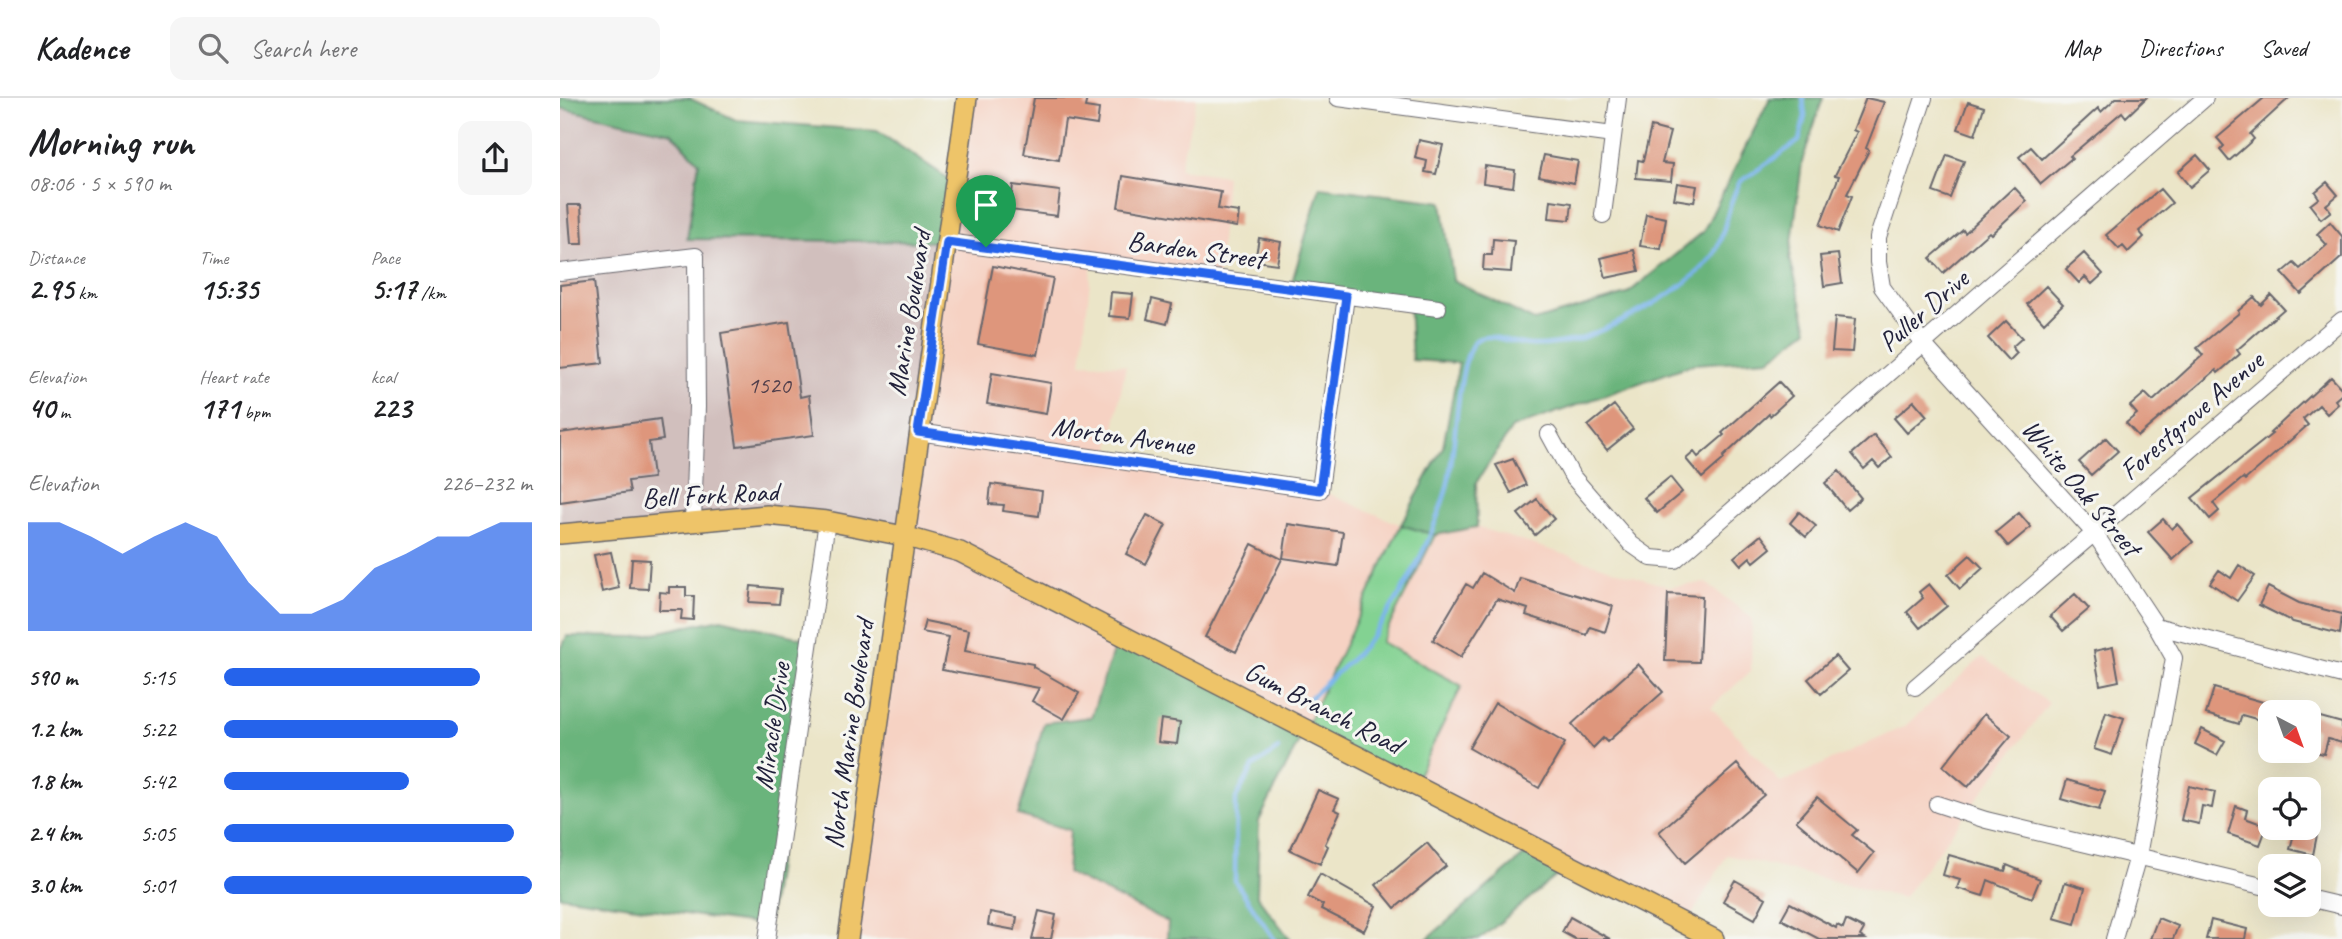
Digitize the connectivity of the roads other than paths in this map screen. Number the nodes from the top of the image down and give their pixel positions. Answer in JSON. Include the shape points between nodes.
{"nodes":[{"id":1,"x":967,"y":98,"type":"edge"},
{"id":2,"x":1338,"y":98,"type":"edge"},
{"id":3,"x":1618,"y":98,"type":"edge"},
{"id":4,"x":1923,"y":98,"type":"edge"},
{"id":5,"x":2205,"y":98,"type":"edge"},
{"id":6,"x":1613,"y":135,"type":"junction"},
{"id":7,"x":1604,"y":215,"type":"dead end"},
{"id":8,"x":947,"y":242,"type":"junction"},
{"id":9,"x":560,"y":272,"type":"edge"},
{"id":10,"x":1346,"y":296,"type":"junction"},
{"id":11,"x":1438,"y":308,"type":"dead end"},
{"id":12,"x":2342,"y":320,"type":"edge"},
{"id":13,"x":1924,"y":345,"type":"junction"},
{"id":14,"x":918,"y":432,"type":"junction"},
{"id":15,"x":1549,"y":434,"type":"dead end"},
{"id":16,"x":693,"y":521,"type":"junction"},
{"id":17,"x":827,"y":521,"type":"junction"},
{"id":18,"x":560,"y":534,"type":"edge"},
{"id":19,"x":2095,"y":534,"type":"junction"},
{"id":20,"x":904,"y":536,"type":"junction"},
{"id":21,"x":2157,"y":626,"type":"junction"},
{"id":22,"x":2342,"y":676,"type":"edge"},
{"id":23,"x":1915,"y":687,"type":"dead end"},
{"id":24,"x":1937,"y":804,"type":"dead end"},
{"id":25,"x":2138,"y":856,"type":"junction"},
{"id":26,"x":2258,"y":885,"type":"edge"},
{"id":27,"x":2321,"y":901,"type":"edge"},
{"id":28,"x":2342,"y":906,"type":"edge"},
{"id":29,"x":767,"y":939,"type":"edge"},
{"id":30,"x":848,"y":939,"type":"edge"},
{"id":31,"x":1714,"y":939,"type":"edge"},
{"id":32,"x":2114,"y":939,"type":"edge"}],
"edges":[{"from":1,"to":8,"type":"main road","name":"Marine Boulevard"},
{"from":2,"to":6,"type":"street"},
{"from":3,"to":6,"type":"street"},
{"from":4,"to":13,"type":"street","name":"White Oak Street","via":[[1878,237],[1878,262],[1882,287]]},
{"from":5,"to":13,"type":"street","name":"Puller Drive"},
{"from":6,"to":7,"type":"street"},
{"from":8,"to":10,"type":"street","name":"Barden Street"},
{"from":8,"to":14,"type":"main road","name":"Marine Boulevard"},
{"from":9,"to":16,"type":"street","via":[[695,256]]},
{"from":10,"to":11,"type":"street","name":"Barden Street"},
{"from":10,"to":14,"type":"street","name":"Morton Avenue","via":[[1320,490]]},
{"from":12,"to":19,"type":"street","name":"Forestgrove Avenue"},
{"from":13,"to":15,"type":"street","name":"Puller Drive","via":[[1675,560],[1651,558],[1631,544],[1572,476]]},
{"from":13,"to":19,"type":"street","name":"White Oak Street"},
{"from":14,"to":20,"type":"main road","name":"Marine Boulevard"},
{"from":16,"to":17,"type":"main road","name":"Bell Fork Road","via":[[767,515]]},
{"from":16,"to":18,"type":"main road","name":"Bell Fork Road"},
{"from":17,"to":20,"type":"main road","name":"Bell Fork Road"},
{"from":17,"to":29,"type":"street","name":"Miracle Drive"},
{"from":19,"to":21,"type":"street","name":"White Oak Street"},
{"from":19,"to":23,"type":"street","name":"Forestgrove Avenue"},
{"from":20,"to":30,"type":"main road","name":"North Marine Boulevard"},
{"from":20,"to":31,"type":"main road","name":"Gum Branch Road","via":[[960,552]]},
{"from":21,"to":22,"type":"street"},
{"from":21,"to":25,"type":"street","name":"White Oak Street","via":[[2174,658]]},
{"from":24,"to":25,"type":"street"},
{"from":25,"to":26,"type":"street"},
{"from":25,"to":32,"type":"street","name":"White Oak Street"},
{"from":27,"to":28,"type":"street"}]}
